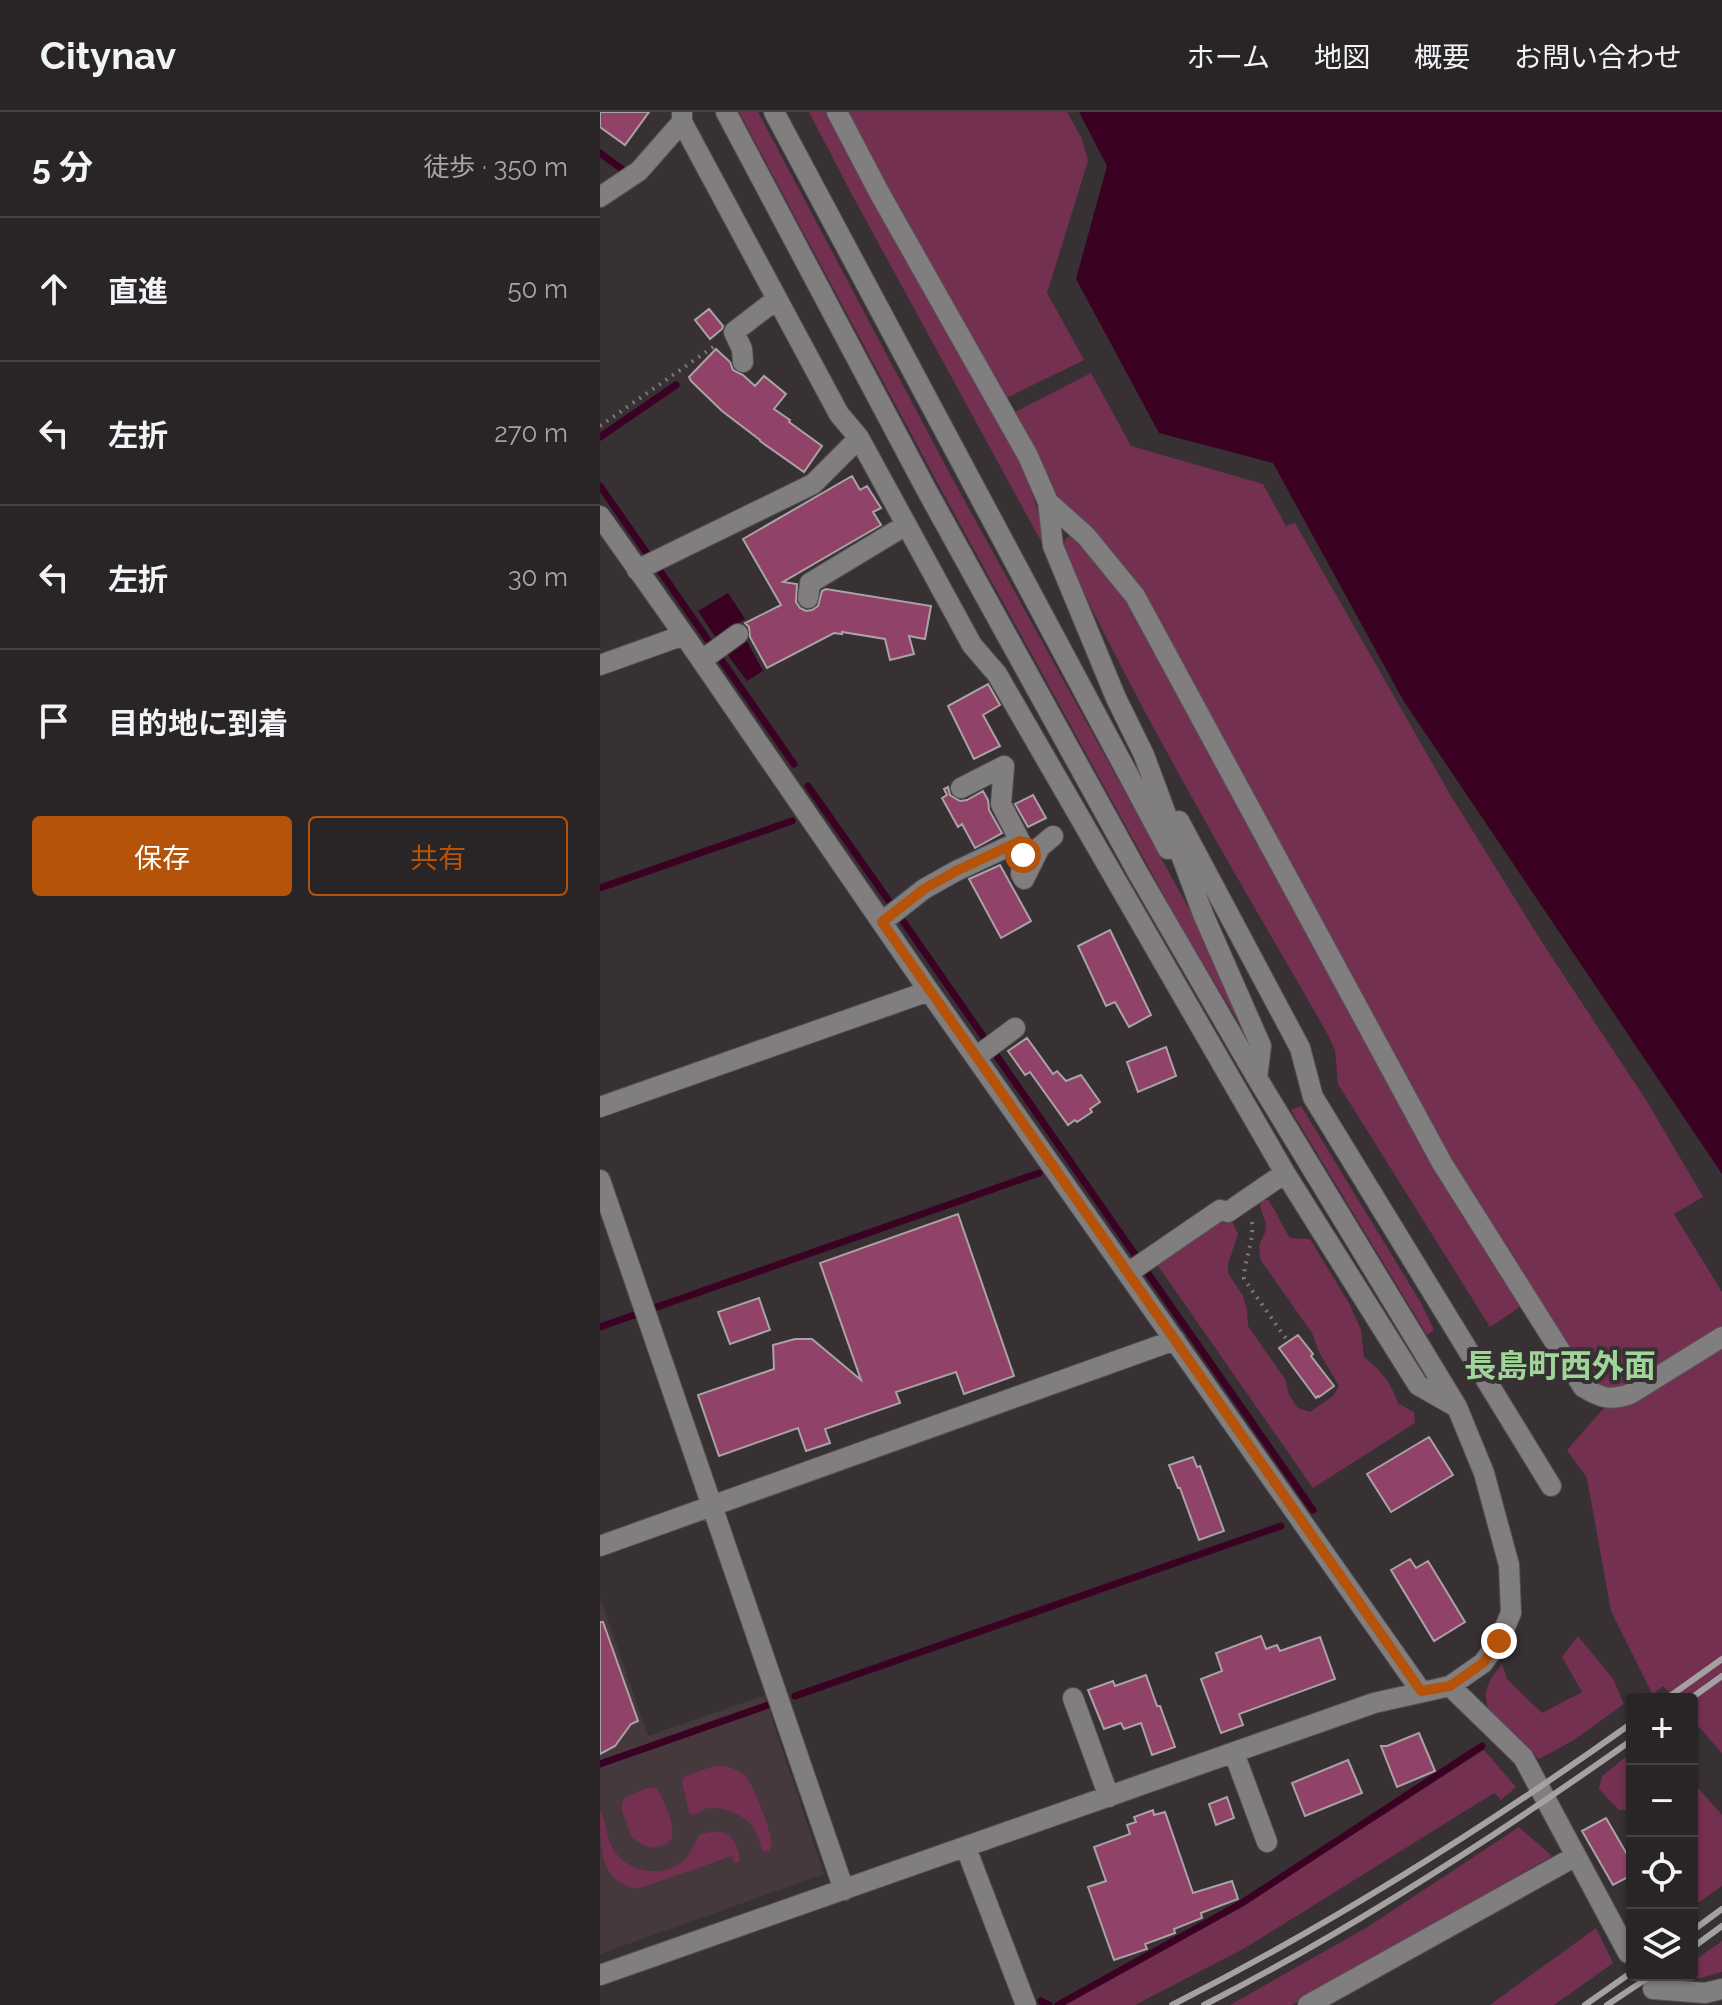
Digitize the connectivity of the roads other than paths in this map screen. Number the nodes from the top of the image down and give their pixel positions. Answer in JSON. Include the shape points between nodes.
{"nodes":[{"id":1,"x":726,"y":112,"type":"edge"},
{"id":2,"x":774,"y":112,"type":"edge"},
{"id":3,"x":837,"y":112,"type":"edge"},
{"id":4,"x":682,"y":117,"type":"edge"},
{"id":5,"x":600,"y":197,"type":"edge"},
{"id":6,"x":777,"y":299,"type":"junction"},
{"id":7,"x":743,"y":362,"type":"dead end"},
{"id":8,"x":859,"y":438,"type":"junction"},
{"id":9,"x":1048,"y":502,"type":"junction"},
{"id":10,"x":600,"y":516,"type":"edge"},
{"id":11,"x":906,"y":525,"type":"junction"},
{"id":12,"x":637,"y":570,"type":"junction"},
{"id":13,"x":808,"y":598,"type":"dead end"},
{"id":14,"x":738,"y":634,"type":"dead end"},
{"id":15,"x":684,"y":635,"type":"junction"},
{"id":16,"x":702,"y":660,"type":"junction"},
{"id":17,"x":600,"y":665,"type":"edge"},
{"id":18,"x":1144,"y":755,"type":"junction"},
{"id":19,"x":961,"y":788,"type":"dead end"},
{"id":20,"x":1053,"y":836,"type":"dead end"},
{"id":21,"x":1020,"y":841,"type":"junction"},
{"id":22,"x":1203,"y":914,"type":"junction"},
{"id":23,"x":882,"y":922,"type":"junction"},
{"id":24,"x":929,"y":991,"type":"junction"},
{"id":25,"x":1015,"y":1028,"type":"dead end"},
{"id":26,"x":976,"y":1057,"type":"junction"},
{"id":27,"x":1257,"y":1078,"type":"junction"},
{"id":28,"x":600,"y":1107,"type":"edge"},
{"id":29,"x":1285,"y":1173,"type":"junction"},
{"id":30,"x":600,"y":1180,"type":"edge"},
{"id":31,"x":1128,"y":1273,"type":"junction"},
{"id":32,"x":1722,"y":1337,"type":"edge"},
{"id":33,"x":1175,"y":1340,"type":"junction"},
{"id":34,"x":1457,"y":1407,"type":"junction"},
{"id":35,"x":1551,"y":1486,"type":"dead end"},
{"id":36,"x":712,"y":1505,"type":"junction"},
{"id":37,"x":600,"y":1546,"type":"edge"},
{"id":38,"x":1450,"y":1686,"type":"junction"},
{"id":39,"x":1421,"y":1691,"type":"junction"},
{"id":40,"x":1073,"y":1698,"type":"dead end"},
{"id":41,"x":1234,"y":1753,"type":"junction"},
{"id":42,"x":1109,"y":1797,"type":"junction"},
{"id":43,"x":1267,"y":1842,"type":"dead end"},
{"id":44,"x":966,"y":1848,"type":"junction"},
{"id":45,"x":1576,"y":1856,"type":"junction"},
{"id":46,"x":844,"y":1890,"type":"junction"},
{"id":47,"x":1626,"y":1949,"type":"edge"},
{"id":48,"x":600,"y":1975,"type":"edge"},
{"id":49,"x":1722,"y":1989,"type":"edge"},
{"id":50,"x":1026,"y":2005,"type":"edge"},
{"id":51,"x":1308,"y":2005,"type":"edge"},
{"id":52,"x":1662,"y":2005,"type":"edge"}],
"edges":[{"from":1,"to":27,"type":"street","via":[[956,544]]},
{"from":2,"to":22,"type":"street"},
{"from":3,"to":9,"type":"street","via":[[1028,456]]},
{"from":4,"to":5,"type":"street","via":[[639,171]]},
{"from":4,"to":6,"type":"street"},
{"from":6,"to":7,"type":"street","via":[[734,332]]},
{"from":6,"to":8,"type":"street","via":[[839,414]]},
{"from":8,"to":11,"type":"street"},
{"from":8,"to":12,"type":"street","via":[[813,484]]},
{"from":9,"to":18,"type":"street","via":[[1053,546]]},
{"from":9,"to":32,"type":"street","via":[[1086,536],[1135,596],[1442,1163],[1583,1387],[1617,1399]]},
{"from":10,"to":12,"type":"street"},
{"from":11,"to":13,"type":"street","via":[[810,583]]},
{"from":11,"to":29,"type":"street"},
{"from":12,"to":15,"type":"street"},
{"from":14,"to":16,"type":"street"},
{"from":15,"to":16,"type":"street"},
{"from":15,"to":17,"type":"street"},
{"from":16,"to":23,"type":"street"},
{"from":18,"to":22,"type":"street"},
{"from":18,"to":35,"type":"street","via":[[1300,1048],[1313,1097]]},
{"from":19,"to":21,"type":"street","via":[[1004,766],[1001,804]]},
{"from":20,"to":21,"type":"street","via":[[1040,847],[1024,879]]},
{"from":21,"to":23,"type":"street","via":[[924,889]]},
{"from":22,"to":27,"type":"street","via":[[1261,1046]]},
{"from":23,"to":24,"type":"street"},
{"from":24,"to":26,"type":"street"},
{"from":24,"to":28,"type":"street"},
{"from":25,"to":26,"type":"street"},
{"from":26,"to":31,"type":"street"},
{"from":27,"to":34,"type":"street"},
{"from":29,"to":31,"type":"street"},
{"from":29,"to":34,"type":"street","via":[[1418,1385]]},
{"from":30,"to":36,"type":"street"},
{"from":31,"to":33,"type":"street"},
{"from":33,"to":36,"type":"street"},
{"from":33,"to":39,"type":"street"},
{"from":34,"to":38,"type":"street","via":[[1484,1473],[1509,1565],[1511,1613],[1483,1663]]},
{"from":36,"to":37,"type":"street"},
{"from":36,"to":46,"type":"street"},
{"from":38,"to":39,"type":"street"},
{"from":38,"to":45,"type":"street","via":[[1523,1757]]},
{"from":39,"to":41,"type":"street"},
{"from":40,"to":42,"type":"street"},
{"from":41,"to":42,"type":"street"},
{"from":41,"to":43,"type":"street"},
{"from":42,"to":44,"type":"street"},
{"from":44,"to":46,"type":"street"},
{"from":44,"to":50,"type":"street"},
{"from":45,"to":47,"type":"street"},
{"from":45,"to":51,"type":"street"},
{"from":46,"to":48,"type":"street"},
{"from":49,"to":52,"type":"street","via":[[1653,1989]]}]}
